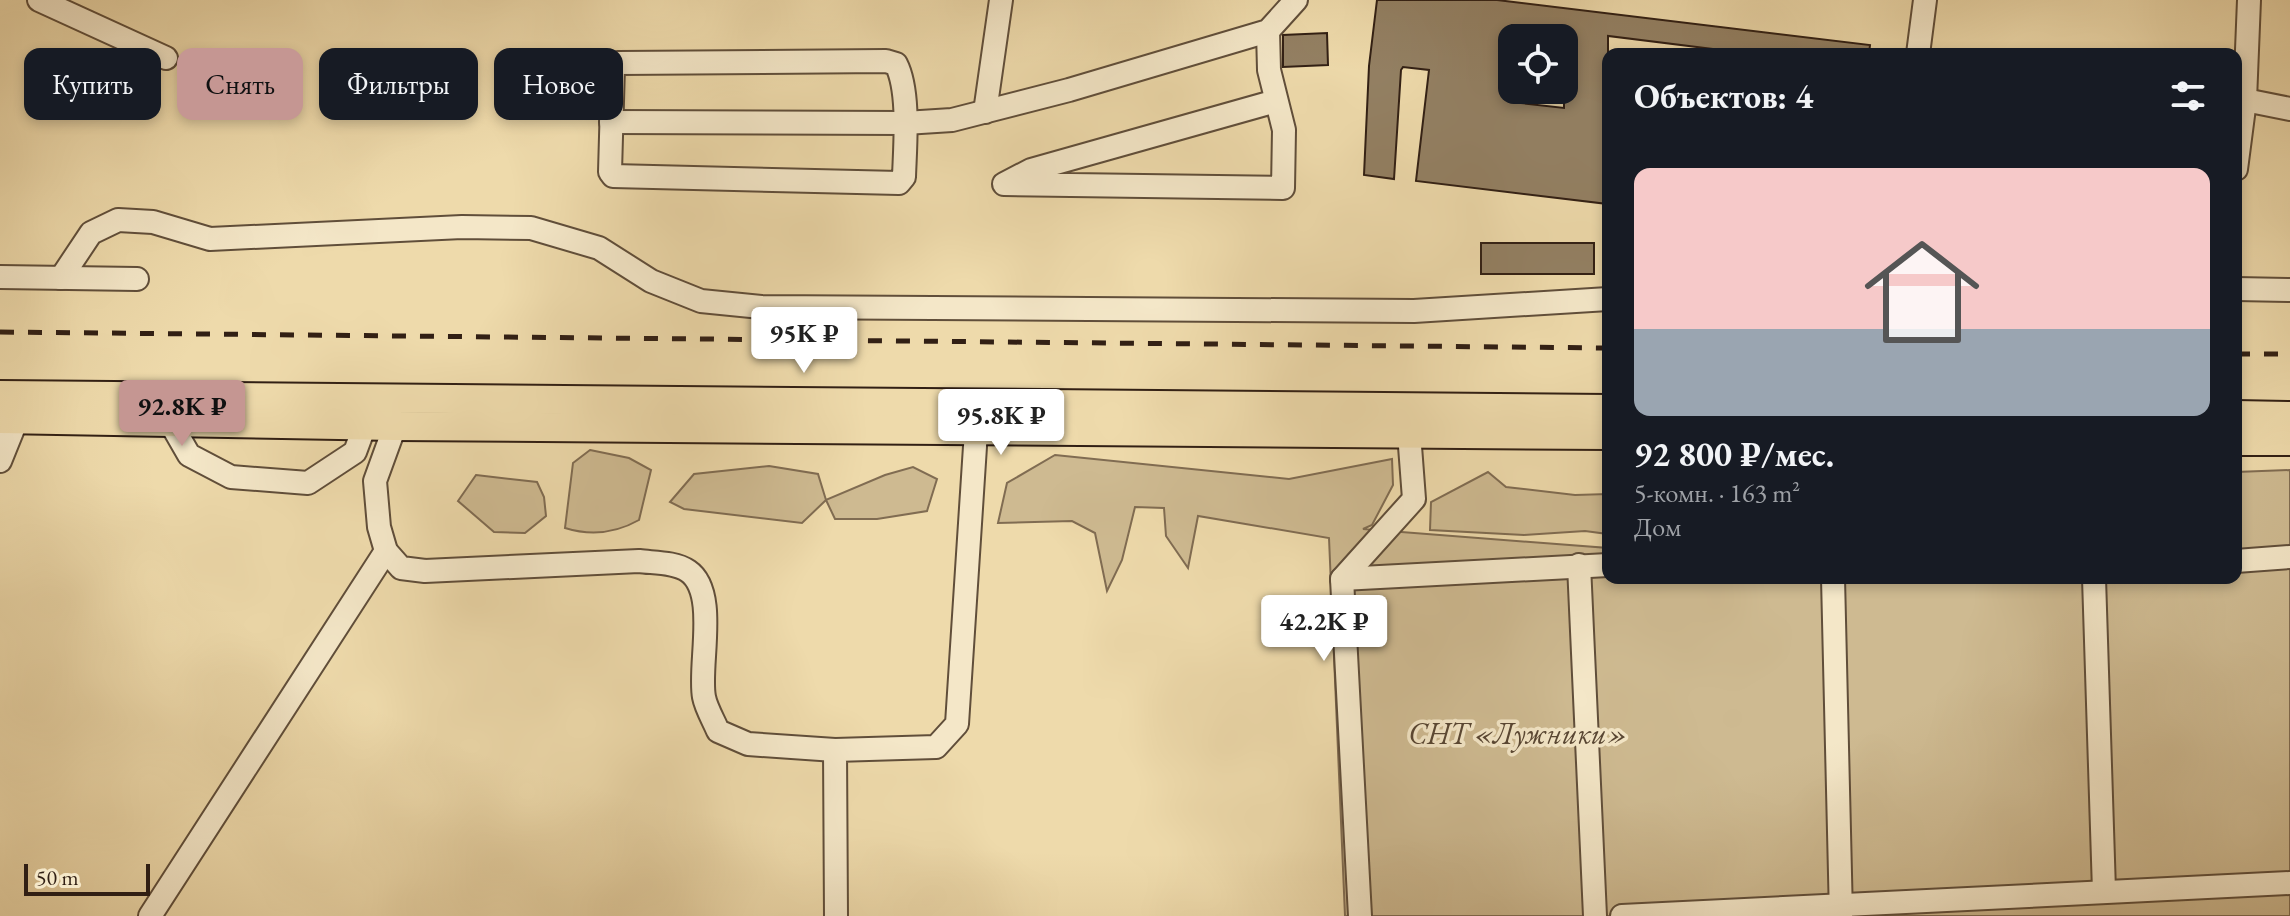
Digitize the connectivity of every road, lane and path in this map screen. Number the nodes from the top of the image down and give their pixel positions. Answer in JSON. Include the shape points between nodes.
{"nodes":[{"id":1,"x":39,"y":0,"type":"edge"},
{"id":2,"x":1001,"y":0,"type":"edge"},
{"id":3,"x":1296,"y":0,"type":"edge"},
{"id":4,"x":1925,"y":0,"type":"edge"},
{"id":5,"x":2249,"y":0,"type":"edge"},
{"id":6,"x":1268,"y":31,"type":"junction"},
{"id":7,"x":1919,"y":48,"type":"edge"},
{"id":8,"x":166,"y":58,"type":"dead end"},
{"id":9,"x":2245,"y":100,"type":"junction"},
{"id":10,"x":1276,"y":101,"type":"junction"},
{"id":11,"x":2290,"y":109,"type":"edge"},
{"id":12,"x":985,"y":112,"type":"junction"},
{"id":13,"x":611,"y":122,"type":"junction"},
{"id":14,"x":905,"y":123,"type":"junction"},
{"id":15,"x":2242,"y":123,"type":"edge"},
{"id":16,"x":0,"y":277,"type":"edge"},
{"id":17,"x":61,"y":278,"type":"junction"},
{"id":18,"x":137,"y":279,"type":"dead end"},
{"id":19,"x":2242,"y":289,"type":"edge"},
{"id":20,"x":2290,"y":290,"type":"edge"},
{"id":21,"x":1602,"y":299,"type":"edge"},
{"id":22,"x":0,"y":395,"type":"edge"},
{"id":23,"x":1602,"y":409,"type":"edge"},
{"id":24,"x":2242,"y":415,"type":"edge"},
{"id":25,"x":2290,"y":416,"type":"edge"},
{"id":26,"x":8,"y":419,"type":"edge"},
{"id":27,"x":170,"y":422,"type":"junction"},
{"id":28,"x":365,"y":425,"type":"junction"},
{"id":29,"x":395,"y":426,"type":"junction"},
{"id":30,"x":976,"y":431,"type":"junction"},
{"id":31,"x":1409,"y":433,"type":"junction"},
{"id":32,"x":1602,"y":435,"type":"edge"},
{"id":33,"x":2242,"y":441,"type":"edge"},
{"id":34,"x":2290,"y":441,"type":"edge"},
{"id":35,"x":0,"y":461,"type":"edge"},
{"id":36,"x":386,"y":551,"type":"junction"},
{"id":37,"x":2290,"y":557,"type":"edge"},
{"id":38,"x":2242,"y":561,"type":"edge"},
{"id":39,"x":1579,"y":565,"type":"junction"},
{"id":40,"x":1602,"y":565,"type":"edge"},
{"id":41,"x":1342,"y":579,"type":"junction"},
{"id":42,"x":1833,"y":584,"type":"edge"},
{"id":43,"x":2094,"y":584,"type":"edge"},
{"id":44,"x":835,"y":750,"type":"junction"},
{"id":45,"x":2290,"y":883,"type":"edge"},
{"id":46,"x":2104,"y":891,"type":"junction"},
{"id":47,"x":1841,"y":910,"type":"edge"},
{"id":48,"x":150,"y":916,"type":"edge"},
{"id":49,"x":836,"y":916,"type":"edge"},
{"id":50,"x":1360,"y":916,"type":"edge"},
{"id":51,"x":1595,"y":916,"type":"edge"},
{"id":52,"x":1622,"y":916,"type":"edge"}],
"edges":[{"from":1,"to":8,"type":"street"},
{"from":2,"to":12,"type":"street"},
{"from":3,"to":6,"type":"street"},
{"from":4,"to":7,"type":"street"},
{"from":5,"to":9,"type":"street"},
{"from":6,"to":10,"type":"street"},
{"from":6,"to":12,"type":"street"},
{"from":9,"to":11,"type":"street"},
{"from":9,"to":15,"type":"street"},
{"from":10,"to":10,"type":"street","via":[[1284,130],[1283,188],[1004,184],[1031,170]]},
{"from":12,"to":14,"type":"street"},
{"from":13,"to":14,"type":"street"},
{"from":13,"to":14,"type":"street","via":[[613,66],[618,63],[886,61],[900,71]]},
{"from":13,"to":14,"type":"street","via":[[613,176],[899,183],[904,177]]},
{"from":16,"to":17,"type":"street"},
{"from":17,"to":18,"type":"street"},
{"from":17,"to":21,"type":"street","via":[[91,233],[118,220],[153,222],[210,239],[531,228],[599,248],[651,281],[701,301],[761,307],[1414,311]]},
{"from":19,"to":20,"type":"street"},
{"from":22,"to":23,"type":"main road"},
{"from":24,"to":25,"type":"main road"},
{"from":26,"to":27,"type":"main road"},
{"from":26,"to":35,"type":"street"},
{"from":27,"to":28,"type":"main road"},
{"from":27,"to":28,"type":"street","via":[[189,455],[231,477],[308,483],[355,452]]},
{"from":28,"to":29,"type":"main road"},
{"from":29,"to":30,"type":"main road"},
{"from":29,"to":36,"type":"street","via":[[375,481]]},
{"from":30,"to":31,"type":"main road"},
{"from":30,"to":44,"type":"street","via":[[957,724],[936,747]]},
{"from":31,"to":32,"type":"main road"},
{"from":31,"to":41,"type":"street","via":[[1414,499]]},
{"from":33,"to":34,"type":"main road"},
{"from":36,"to":44,"type":"street","via":[[401,568],[425,571],[639,561],[689,571],[699,586],[706,630],[704,697],[718,731],[748,744]]},
{"from":36,"to":48,"type":"street"},
{"from":37,"to":38,"type":"street"},
{"from":39,"to":40,"type":"street"},
{"from":39,"to":41,"type":"street"},
{"from":39,"to":51,"type":"street"},
{"from":41,"to":50,"type":"street"},
{"from":42,"to":47,"type":"street"},
{"from":43,"to":46,"type":"street"},
{"from":44,"to":49,"type":"street"},
{"from":45,"to":46,"type":"street"},
{"from":46,"to":47,"type":"street"},
{"from":47,"to":52,"type":"street"}]}
